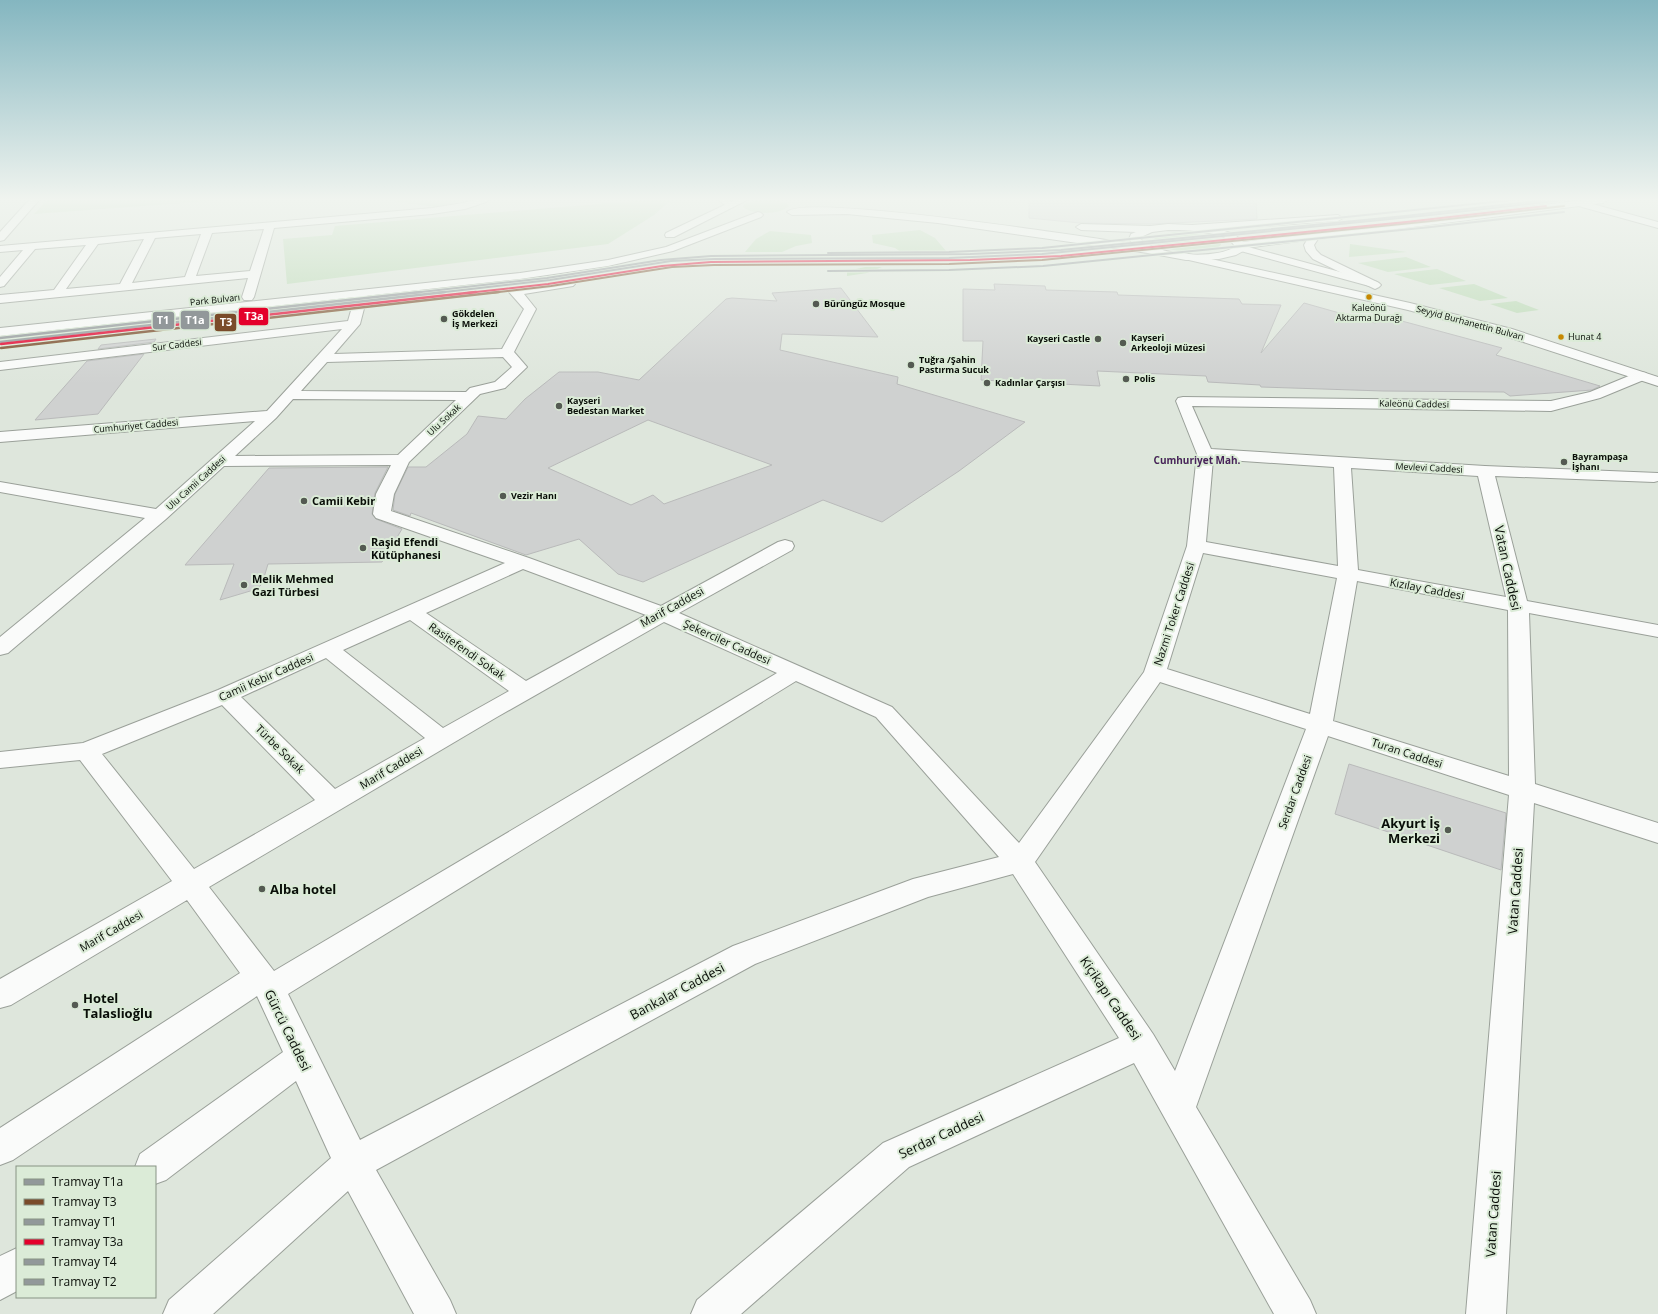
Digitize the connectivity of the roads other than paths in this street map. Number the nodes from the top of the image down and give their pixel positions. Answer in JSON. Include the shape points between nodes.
{"nodes":[{"id":1,"x":19,"y":261,"type":"edge"},
{"id":2,"x":80,"y":261,"type":"edge"},
{"id":3,"x":138,"y":261,"type":"edge"},
{"id":4,"x":196,"y":261,"type":"edge"},
{"id":5,"x":259,"y":261,"type":"edge"},
{"id":6,"x":559,"y":261,"type":"edge"},
{"id":7,"x":615,"y":261,"type":"edge"},
{"id":8,"x":1208,"y":261,"type":"edge"},
{"id":9,"x":1295,"y":261,"type":"edge"},
{"id":10,"x":1324,"y":261,"type":"edge"},
{"id":11,"x":255,"y":274,"type":"junction"},
{"id":12,"x":189,"y":281,"type":"junction"},
{"id":13,"x":0,"y":284,"type":"edge"},
{"id":14,"x":569,"y":284,"type":"dead end"},
{"id":15,"x":124,"y":287,"type":"junction"},
{"id":16,"x":362,"y":293,"type":"junction"},
{"id":17,"x":57,"y":294,"type":"junction"},
{"id":18,"x":1406,"y":294,"type":"dead end"},
{"id":19,"x":248,"y":297,"type":"junction"},
{"id":20,"x":0,"y":299,"type":"edge"},
{"id":21,"x":0,"y":322,"type":"edge"},
{"id":22,"x":354,"y":324,"type":"junction"},
{"id":23,"x":0,"y":332,"type":"edge"},
{"id":24,"x":1591,"y":347,"type":"dead end"},
{"id":25,"x":507,"y":353,"type":"junction"},
{"id":26,"x":323,"y":358,"type":"junction"},
{"id":27,"x":0,"y":366,"type":"edge"},
{"id":28,"x":1640,"y":376,"type":"junction"},
{"id":29,"x":1658,"y":382,"type":"edge"},
{"id":30,"x":290,"y":395,"type":"junction"},
{"id":31,"x":470,"y":396,"type":"junction"},
{"id":32,"x":1183,"y":401,"type":"joint"},
{"id":33,"x":271,"y":415,"type":"junction"},
{"id":34,"x":0,"y":437,"type":"edge"},
{"id":35,"x":1205,"y":454,"type":"junction"},
{"id":36,"x":402,"y":460,"type":"junction"},
{"id":37,"x":1658,"y":460,"type":"edge"},
{"id":38,"x":222,"y":461,"type":"junction"},
{"id":39,"x":1342,"y":463,"type":"junction"},
{"id":40,"x":1485,"y":471,"type":"junction"},
{"id":41,"x":1656,"y":481,"type":"edge"},
{"id":42,"x":0,"y":487,"type":"edge"},
{"id":43,"x":160,"y":515,"type":"junction"},
{"id":44,"x":784,"y":546,"type":"dead end"},
{"id":45,"x":1196,"y":546,"type":"junction"},
{"id":46,"x":522,"y":562,"type":"junction"},
{"id":47,"x":1348,"y":574,"type":"junction"},
{"id":48,"x":1518,"y":606,"type":"junction"},
{"id":49,"x":410,"y":611,"type":"junction"},
{"id":50,"x":661,"y":613,"type":"junction"},
{"id":51,"x":1658,"y":631,"type":"edge"},
{"id":52,"x":0,"y":648,"type":"edge"},
{"id":53,"x":328,"y":649,"type":"junction"},
{"id":54,"x":795,"y":672,"type":"junction"},
{"id":55,"x":1155,"y":673,"type":"junction"},
{"id":56,"x":524,"y":691,"type":"junction"},
{"id":57,"x":226,"y":695,"type":"junction"},
{"id":58,"x":884,"y":712,"type":"joint"},
{"id":59,"x":1320,"y":725,"type":"junction"},
{"id":60,"x":441,"y":739,"type":"junction"},
{"id":61,"x":86,"y":751,"type":"junction"},
{"id":62,"x":0,"y":760,"type":"edge"},
{"id":63,"x":1522,"y":789,"type":"junction"},
{"id":64,"x":333,"y":803,"type":"junction"},
{"id":65,"x":1658,"y":833,"type":"edge"},
{"id":66,"x":1020,"y":862,"type":"junction"},
{"id":67,"x":191,"y":885,"type":"junction"},
{"id":68,"x":265,"y":983,"type":"junction"},
{"id":69,"x":0,"y":995,"type":"edge"},
{"id":70,"x":1141,"y":1044,"type":"junction"},
{"id":71,"x":302,"y":1058,"type":"junction"},
{"id":72,"x":1178,"y":1108,"type":"junction"},
{"id":73,"x":0,"y":1148,"type":"edge"},
{"id":74,"x":352,"y":1163,"type":"junction"},
{"id":75,"x":154,"y":1166,"type":"edge"},
{"id":76,"x":16,"y":1268,"type":"edge"},
{"id":77,"x":0,"y":1280,"type":"edge"},
{"id":78,"x":184,"y":1314,"type":"edge"},
{"id":79,"x":436,"y":1314,"type":"edge"},
{"id":80,"x":711,"y":1314,"type":"edge"},
{"id":81,"x":1296,"y":1314,"type":"edge"},
{"id":82,"x":1486,"y":1314,"type":"edge"}],
"edges":[{"from":1,"to":13,"type":"main road"},
{"from":2,"to":17,"type":"main road"},
{"from":3,"to":15,"type":"main road"},
{"from":4,"to":12,"type":"main road"},
{"from":5,"to":11,"type":"main road"},
{"from":6,"to":19,"type":"main road","name":"Park Bulvarı"},
{"from":7,"to":16,"type":"main road","name":"Park Bulvarı","via":[[520,276]]},
{"from":8,"to":28,"type":"main road","name":"Seyyid Burhanettin Bulvarı","via":[[1433,312],[1507,332]]},
{"from":9,"to":10,"type":"main road","via":[[1381,286]]},
{"from":11,"to":12,"type":"main road"},
{"from":11,"to":19,"type":"main road"},
{"from":12,"to":15,"type":"main road"},
{"from":14,"to":25,"type":"main road","via":[[516,292],[530,309]]},
{"from":15,"to":17,"type":"main road"},
{"from":16,"to":22,"type":"main road","name":"Ulu Camii Caddesi"},
{"from":16,"to":23,"type":"main road","name":"Park Bulvarı"},
{"from":17,"to":20,"type":"main road"},
{"from":18,"to":24,"type":"main road","name":"Seyyid Burhanettin Bulvarı"},
{"from":19,"to":21,"type":"main road","name":"Park Bulvarı"},
{"from":22,"to":26,"type":"main road","name":"Ulu Camii Caddesi"},
{"from":22,"to":27,"type":"main road","name":"Sur Caddesi"},
{"from":25,"to":26,"type":"main road"},
{"from":25,"to":31,"type":"main road","name":"Ulu Sokak","via":[[520,367],[500,384],[475,391]]},
{"from":26,"to":30,"type":"main road","name":"Ulu Camii Caddesi"},
{"from":28,"to":29,"type":"main road","name":"Seyyid Burhanettin Bulvarı"},
{"from":28,"to":32,"type":"main road","name":"Kaleönü Caddesi","via":[[1595,395],[1551,406]]},
{"from":30,"to":31,"type":"main road"},
{"from":30,"to":33,"type":"main road","name":"Ulu Camii Caddesi"},
{"from":31,"to":36,"type":"main road","name":"Ulu Sokak"},
{"from":32,"to":35,"type":"main road","name":"Nazmi Toker Caddesi"},
{"from":33,"to":34,"type":"main road","name":"Cumhuriyet Caddesi"},
{"from":33,"to":38,"type":"main road","name":"Ulu Camii Caddesi"},
{"from":35,"to":39,"type":"main road","name":"Mevlevi Caddesi"},
{"from":35,"to":45,"type":"main road","name":"Nazmi Toker Caddesi"},
{"from":36,"to":38,"type":"main road"},
{"from":36,"to":46,"type":"main road","name":"Şekerciler Caddesi","via":[[385,494],[382,514]]},
{"from":37,"to":41,"type":"main road"},
{"from":38,"to":43,"type":"main road","name":"Ulu Camii Caddesi"},
{"from":39,"to":40,"type":"main road","name":"Mevlevi Caddesi"},
{"from":39,"to":47,"type":"main road","name":"Serdar Caddesi"},
{"from":40,"to":41,"type":"main road","name":"Mevlevi Caddesi"},
{"from":40,"to":48,"type":"main road","name":"Vatan Caddesi"},
{"from":42,"to":43,"type":"main road"},
{"from":43,"to":52,"type":"main road","name":"Ulu Camii Caddesi"},
{"from":44,"to":50,"type":"main road","name":"Marif Caddesi"},
{"from":45,"to":47,"type":"main road","name":"Kızılay Caddesi"},
{"from":45,"to":55,"type":"main road","name":"Nazmi Toker Caddesi"},
{"from":46,"to":49,"type":"main road","name":"Camii Kebir Caddesi"},
{"from":46,"to":50,"type":"main road","name":"Şekerciler Caddesi"},
{"from":47,"to":48,"type":"main road","name":"Kızılay Caddesi"},
{"from":47,"to":59,"type":"main road","name":"Serdar Caddesi"},
{"from":48,"to":51,"type":"main road","name":"Kızılay Caddesi"},
{"from":48,"to":63,"type":"main road","name":"Vatan Caddesi"},
{"from":49,"to":53,"type":"main road","name":"Camii Kebir Caddesi"},
{"from":49,"to":56,"type":"main road","name":"Rasitefendi Sokak"},
{"from":50,"to":54,"type":"main road","name":"Şekerciler Caddesi"},
{"from":50,"to":56,"type":"main road","name":"Marif Caddesi"},
{"from":53,"to":57,"type":"main road","name":"Camii Kebir Caddesi"},
{"from":53,"to":60,"type":"main road"},
{"from":54,"to":58,"type":"main road","name":"Şekerciler Caddesi"},
{"from":54,"to":68,"type":"main road"},
{"from":55,"to":59,"type":"main road","name":"Turan Caddesi"},
{"from":55,"to":66,"type":"main road","name":"Nazmi Toker Caddesi"},
{"from":56,"to":60,"type":"main road","name":"Marif Caddesi"},
{"from":57,"to":61,"type":"main road","name":"Camii Kebir Caddesi"},
{"from":57,"to":64,"type":"main road","name":"Türbe Sokak"},
{"from":58,"to":66,"type":"main road","name":"Kiçikapı Caddesi"},
{"from":59,"to":63,"type":"main road","name":"Turan Caddesi"},
{"from":59,"to":72,"type":"main road","name":"Serdar Caddesi"},
{"from":60,"to":64,"type":"main road","name":"Marif Caddesi"},
{"from":61,"to":62,"type":"main road","name":"Camii Kebir Caddesi"},
{"from":61,"to":67,"type":"main road","name":"Gürcü Caddesi"},
{"from":63,"to":65,"type":"main road","name":"Turan Caddesi"},
{"from":63,"to":82,"type":"main road","name":"Vatan Caddesi"},
{"from":64,"to":67,"type":"main road","name":"Marif Caddesi"},
{"from":66,"to":70,"type":"main road","name":"Kiçikapı Caddesi"},
{"from":66,"to":74,"type":"main road","name":"Bankalar Caddesi","via":[[923,887],[744,955]]},
{"from":67,"to":68,"type":"main road","name":"Gürcü Caddesi"},
{"from":67,"to":69,"type":"main road","name":"Marif Caddesi"},
{"from":68,"to":71,"type":"main road","name":"Gürcü Caddesi"},
{"from":68,"to":73,"type":"main road"},
{"from":70,"to":72,"type":"main road","name":"Kiçikapı Caddesi"},
{"from":70,"to":80,"type":"main road","name":"Serdar Caddesi","via":[[896,1155]]},
{"from":71,"to":74,"type":"main road","name":"Gürcü Caddesi"},
{"from":71,"to":75,"type":"main road"},
{"from":72,"to":81,"type":"main road","name":"Kiçikapı Caddesi"},
{"from":74,"to":78,"type":"main road","name":"Bankalar Caddesi"},
{"from":74,"to":79,"type":"main road","name":"Gürcü Caddesi"},
{"from":76,"to":77,"type":"main road"}]}
